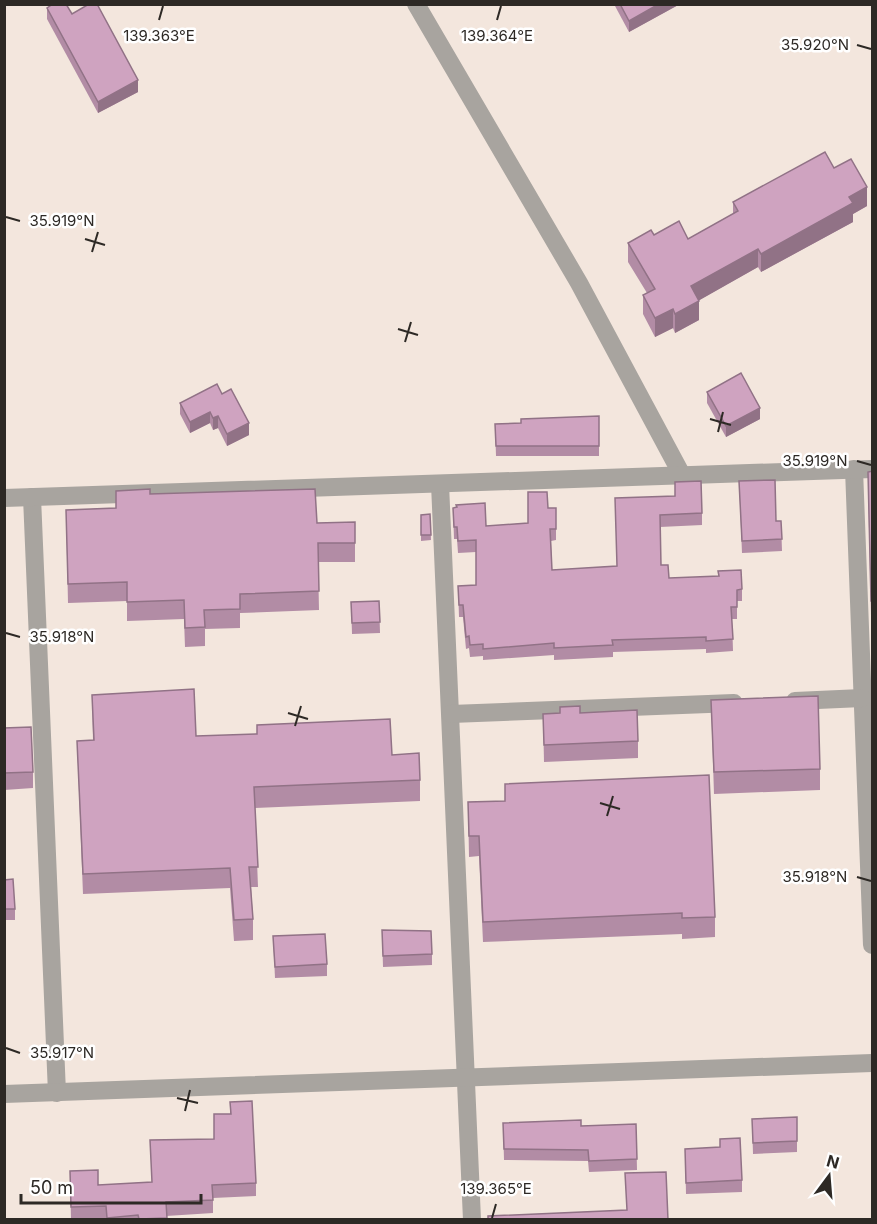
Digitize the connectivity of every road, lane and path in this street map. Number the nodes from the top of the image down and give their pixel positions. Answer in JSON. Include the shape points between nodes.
{"nodes":[{"id":1,"x":416,"y":4,"type":"edge"},
{"id":2,"x":854,"y":469,"type":"junction"},
{"id":3,"x":873,"y":469,"type":"edge"},
{"id":4,"x":683,"y":477,"type":"junction"},
{"id":5,"x":440,"y":483,"type":"junction"},
{"id":6,"x":32,"y":497,"type":"junction"},
{"id":7,"x":4,"y":498,"type":"edge"},
{"id":8,"x":862,"y":698,"type":"junction"},
{"id":9,"x":780,"y":701,"type":"edge"},
{"id":10,"x":756,"y":702,"type":"edge"},
{"id":11,"x":451,"y":714,"type":"junction"},
{"id":12,"x":873,"y":945,"type":"edge"},
{"id":13,"x":873,"y":1063,"type":"edge"},
{"id":14,"x":467,"y":1076,"type":"junction"},
{"id":15,"x":57,"y":1093,"type":"junction"},
{"id":16,"x":4,"y":1094,"type":"edge"},
{"id":17,"x":472,"y":1220,"type":"edge"}],
"edges":[{"from":1,"to":4,"type":"street","via":[[579,283]]},
{"from":2,"to":3,"type":"street"},
{"from":2,"to":4,"type":"street"},
{"from":2,"to":8,"type":"street"},
{"from":4,"to":5,"type":"street"},
{"from":5,"to":6,"type":"street"},
{"from":5,"to":11,"type":"street"},
{"from":6,"to":7,"type":"street"},
{"from":6,"to":15,"type":"street"},
{"from":8,"to":9,"type":"street"},
{"from":8,"to":12,"type":"street"},
{"from":10,"to":11,"type":"street"},
{"from":11,"to":14,"type":"street"},
{"from":13,"to":14,"type":"street"},
{"from":14,"to":15,"type":"street"},
{"from":14,"to":17,"type":"street"},
{"from":15,"to":16,"type":"street"}]}
